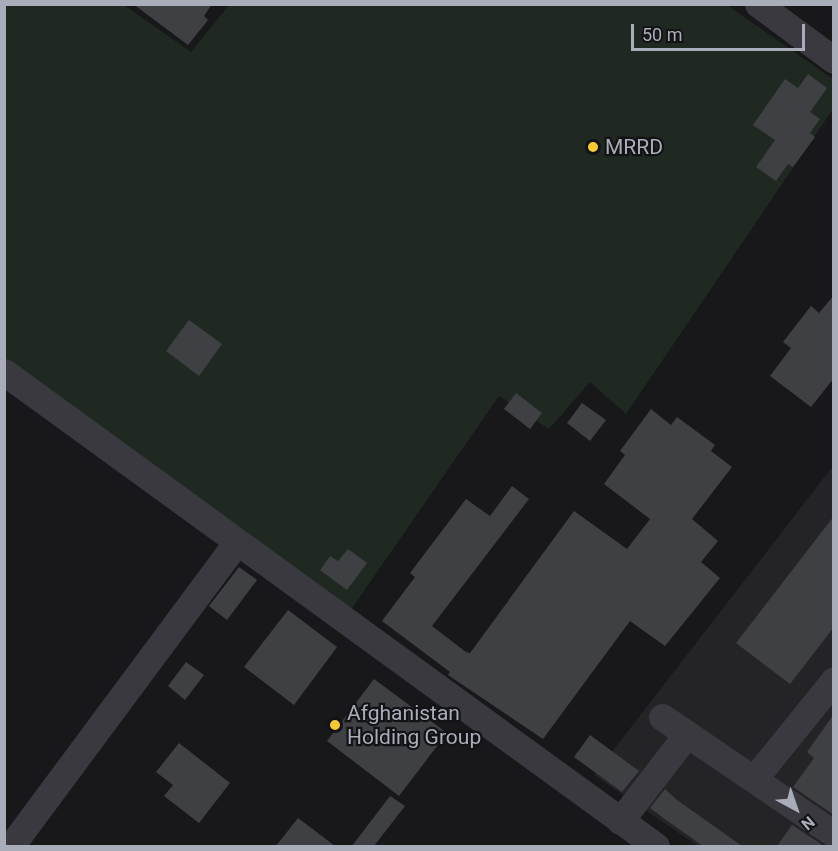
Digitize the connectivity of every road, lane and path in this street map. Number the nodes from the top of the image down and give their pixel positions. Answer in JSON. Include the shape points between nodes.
{"nodes":[{"id":1,"x":758,"y":4,"type":"edge"},
{"id":2,"x":834,"y":60,"type":"edge"},
{"id":3,"x":4,"y":372,"type":"edge"},
{"id":4,"x":237,"y":542,"type":"junction"},
{"id":5,"x":834,"y":680,"type":"edge"},
{"id":6,"x":662,"y":717,"type":"dead end"},
{"id":7,"x":687,"y":734,"type":"junction"},
{"id":8,"x":754,"y":779,"type":"junction"},
{"id":9,"x":620,"y":821,"type":"junction"},
{"id":10,"x":834,"y":834,"type":"edge"},
{"id":11,"x":11,"y":846,"type":"edge"},
{"id":12,"x":656,"y":846,"type":"edge"}],
"edges":[{"from":1,"to":2,"type":"street"},
{"from":3,"to":4,"type":"street"},
{"from":4,"to":9,"type":"street"},
{"from":4,"to":11,"type":"street"},
{"from":5,"to":8,"type":"street"},
{"from":6,"to":7,"type":"street"},
{"from":7,"to":8,"type":"street"},
{"from":7,"to":9,"type":"street"},
{"from":8,"to":10,"type":"street"},
{"from":9,"to":12,"type":"street"}]}
